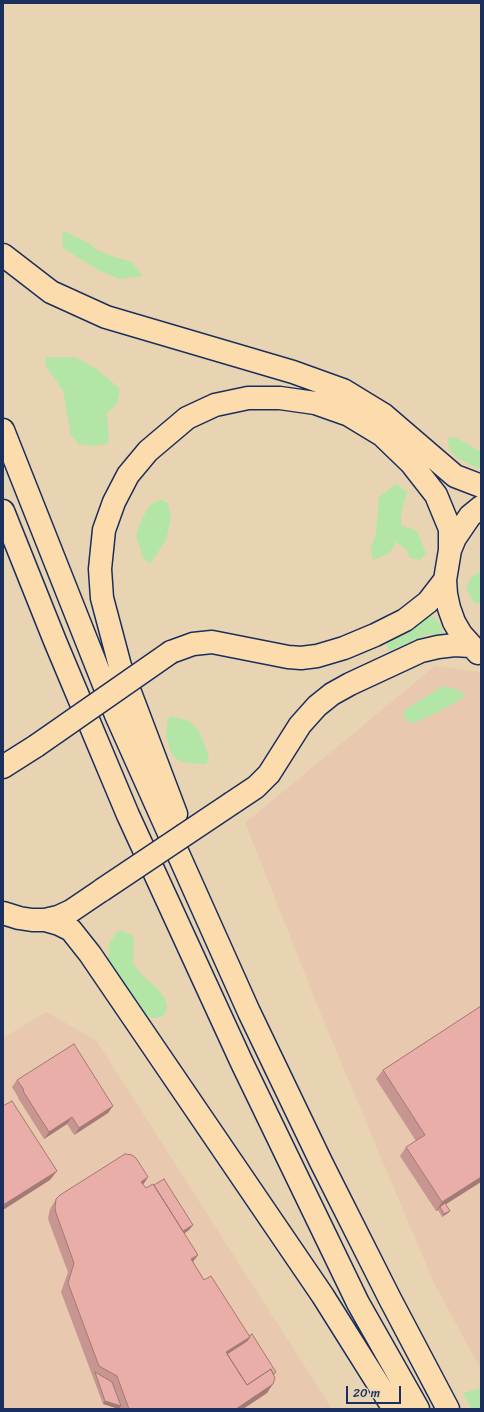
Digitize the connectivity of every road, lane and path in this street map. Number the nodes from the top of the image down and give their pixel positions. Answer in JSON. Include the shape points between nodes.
{"nodes":[{"id":1,"x":3,"y":255,"type":"edge"},
{"id":2,"x":3,"y":430,"type":"edge"},
{"id":3,"x":481,"y":486,"type":"edge"},
{"id":4,"x":481,"y":507,"type":"edge"},
{"id":5,"x":3,"y":511,"type":"edge"},
{"id":6,"x":450,"y":550,"type":"junction"},
{"id":7,"x":445,"y":580,"type":"junction"},
{"id":8,"x":476,"y":650,"type":"edge"},
{"id":9,"x":3,"y":767,"type":"edge"},
{"id":10,"x":11,"y":916,"type":"edge"},
{"id":11,"x":45,"y":920,"type":"junction"},
{"id":12,"x":3,"y":933,"type":"edge"},
{"id":13,"x":249,"y":1012,"type":"junction"},
{"id":14,"x":394,"y":1409,"type":"edge"},
{"id":15,"x":418,"y":1409,"type":"edge"},
{"id":16,"x":448,"y":1409,"type":"edge"}],
"edges":[{"from":1,"to":3,"type":"main road","via":[[51,292],[106,317],[293,372],[343,390],[384,415],[455,476]]},
{"from":2,"to":13,"type":"main road","via":[[116,715]]},
{"from":4,"to":6,"type":"main road","via":[[462,526]]},
{"from":5,"to":15,"type":"main road","via":[[128,815],[239,1056],[358,1303]]},
{"from":6,"to":7,"type":"main road"},
{"from":6,"to":13,"type":"main road","via":[[450,529],[436,495],[411,463],[382,435],[349,415],[315,404],[280,398],[248,398],[215,405],[187,418],[148,451],[128,475],[114,502],[104,530],[100,569],[102,598],[120,666]]},
{"from":7,"to":8,"type":"main road","via":[[454,622]]},
{"from":7,"to":9,"type":"main road","bridge":true,"via":[[428,602],[405,620],[357,643],[317,656],[288,657],[212,642],[193,644],[171,652]]},
{"from":8,"to":11,"type":"main road","bridge":true,"via":[[455,645],[421,651],[332,694],[300,725],[269,774],[256,787],[71,911]]},
{"from":10,"to":11,"type":"main road"},
{"from":10,"to":12,"type":"main road"},
{"from":11,"to":14,"type":"main road","via":[[71,930],[90,954],[323,1296]]},
{"from":13,"to":16,"type":"main road","via":[[386,1292]]}]}
